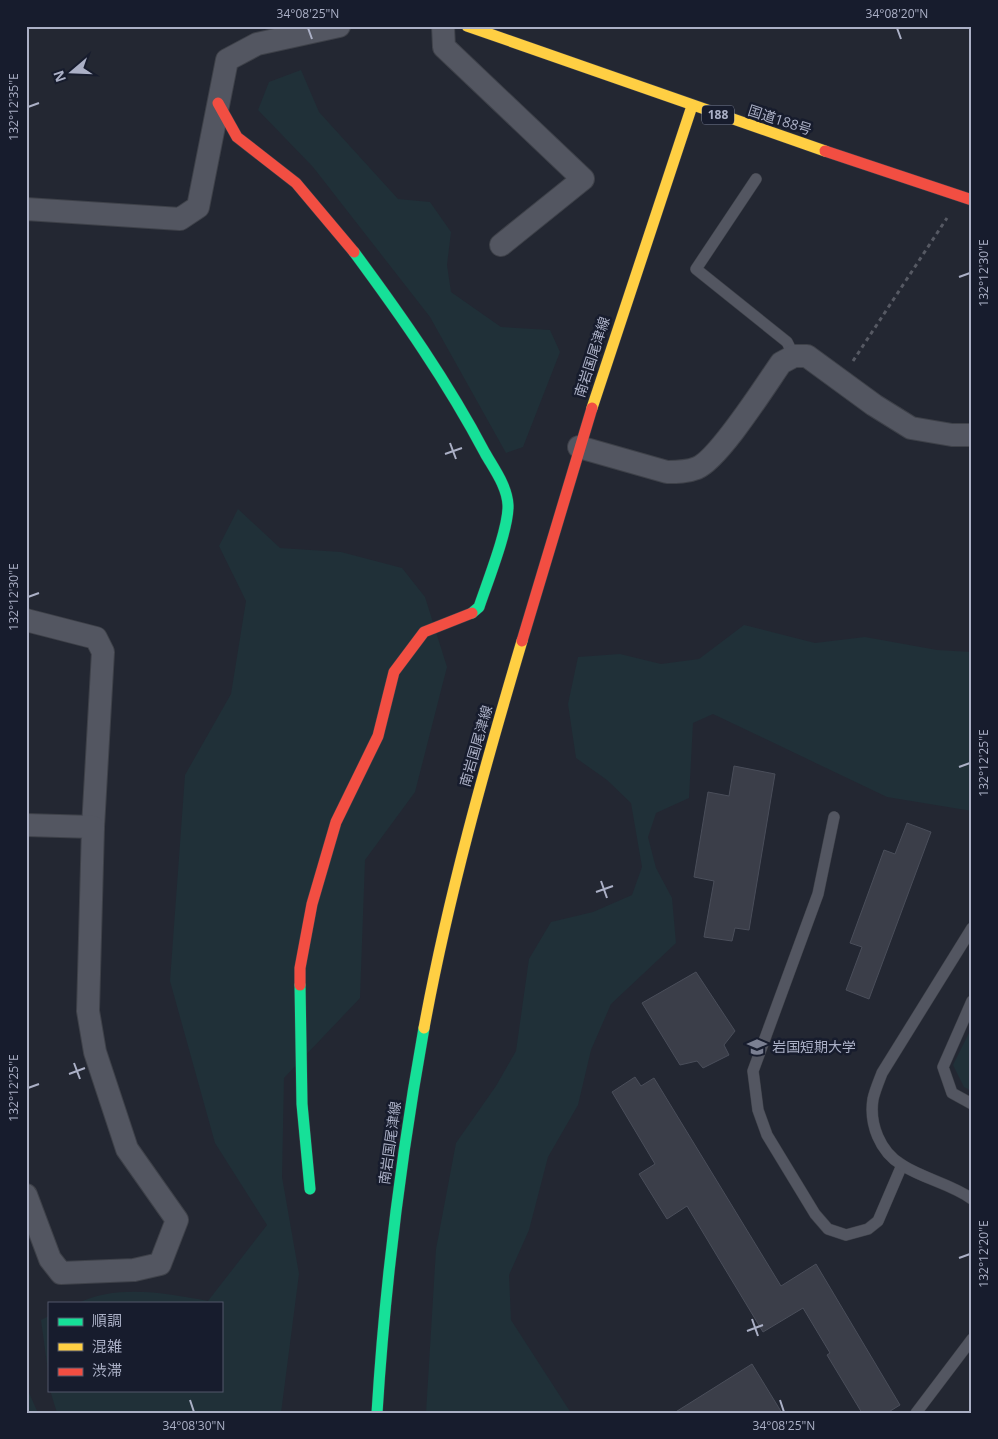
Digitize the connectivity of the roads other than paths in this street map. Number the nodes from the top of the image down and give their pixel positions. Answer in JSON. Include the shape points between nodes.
{"nodes":[{"id":1,"x":339,"y":26,"type":"edge"},
{"id":2,"x":443,"y":26,"type":"edge"},
{"id":3,"x":466,"y":26,"type":"edge"},
{"id":4,"x":218,"y":103,"type":"junction"},
{"id":5,"x":692,"y":106,"type":"junction"},
{"id":6,"x":756,"y":179,"type":"dead end"},
{"id":7,"x":966,"y":198,"type":"edge"},
{"id":8,"x":31,"y":205,"type":"edge"},
{"id":9,"x":501,"y":245,"type":"dead end"},
{"id":10,"x":794,"y":356,"type":"junction"},
{"id":11,"x":972,"y":435,"type":"edge"},
{"id":12,"x":579,"y":447,"type":"junction"},
{"id":13,"x":26,"y":620,"type":"edge"},
{"id":14,"x":834,"y":817,"type":"dead end"},
{"id":15,"x":26,"y":825,"type":"edge"},
{"id":16,"x":93,"y":827,"type":"junction"},
{"id":17,"x":972,"y":928,"type":"edge"},
{"id":18,"x":972,"y":1001,"type":"edge"},
{"id":19,"x":972,"y":1104,"type":"edge"},
{"id":20,"x":902,"y":1165,"type":"junction"},
{"id":21,"x":310,"y":1189,"type":"dead end"},
{"id":22,"x":26,"y":1195,"type":"edge"},
{"id":23,"x":972,"y":1199,"type":"edge"},
{"id":24,"x":972,"y":1339,"type":"edge"},
{"id":25,"x":377,"y":1413,"type":"edge"},
{"id":26,"x":916,"y":1413,"type":"edge"}],
"edges":[{"from":1,"to":4,"type":"street","via":[[257,44],[227,60]]},
{"from":2,"to":9,"type":"street","via":[[444,47],[583,179]]},
{"from":3,"to":5,"type":"main road","name":"国道188号","number":"188"},
{"from":4,"to":8,"type":"street","via":[[198,207],[180,219]]},
{"from":4,"to":21,"type":"main road","via":[[237,137],[296,183],[354,251],[411,330],[460,405],[505,490],[508,506],[499,547],[479,607],[468,616],[424,632],[394,672],[378,736],[333,831],[312,904],[300,968],[302,1104]]},
{"from":5,"to":7,"type":"main road","name":"国道188号","number":"188"},
{"from":5,"to":12,"type":"main road","name":"南岩国尾津線"},
{"from":6,"to":10,"type":"lane","via":[[696,269],[787,342]]},
{"from":10,"to":11,"type":"street","via":[[807,356],[911,428],[952,436]]},
{"from":10,"to":12,"type":"street","via":[[781,363],[716,453],[698,468],[667,472]]},
{"from":12,"to":25,"type":"main road","name":"南岩国尾津線","via":[[485,767],[437,957],[404,1145],[383,1317]]},
{"from":13,"to":16,"type":"street","via":[[96,638],[103,652]]},
{"from":14,"to":20,"type":"lane","via":[[818,894],[752,1071],[758,1110],[767,1135],[828,1228],[846,1234],[868,1229],[878,1221]]},
{"from":15,"to":16,"type":"street"},
{"from":16,"to":22,"type":"street","via":[[88,1011],[95,1052],[127,1149],[177,1220],[160,1264],[134,1270],[61,1273],[50,1259]]},
{"from":17,"to":20,"type":"lane","via":[[882,1073],[873,1098],[876,1133],[886,1152]]},
{"from":18,"to":19,"type":"lane","via":[[943,1067],[952,1093]]},
{"from":20,"to":23,"type":"lane"},
{"from":24,"to":26,"type":"lane"}]}
